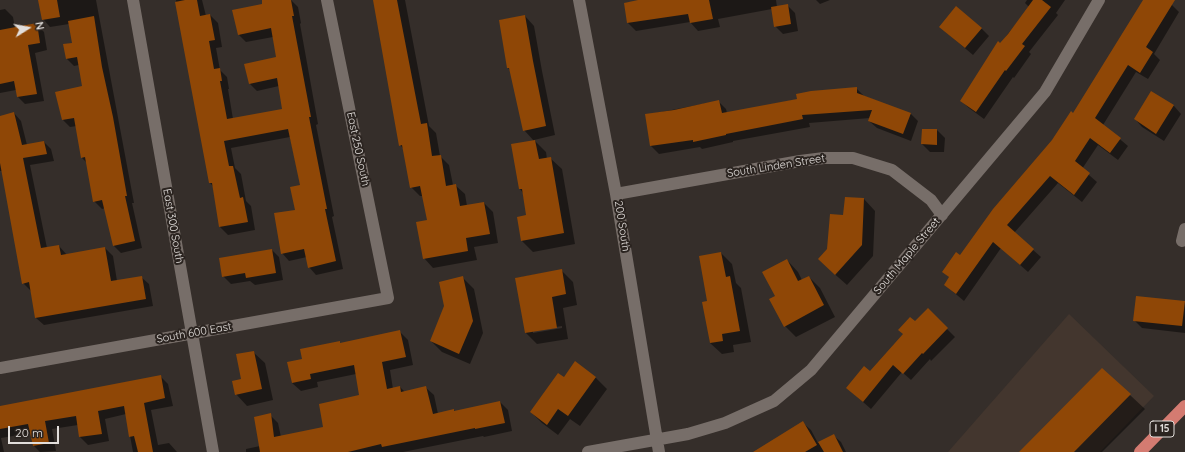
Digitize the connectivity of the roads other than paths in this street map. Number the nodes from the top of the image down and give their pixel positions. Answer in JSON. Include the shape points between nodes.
{"nodes":[{"id":1,"x":133,"y":0,"type":"edge"},
{"id":2,"x":327,"y":0,"type":"edge"},
{"id":3,"x":579,"y":0,"type":"edge"},
{"id":4,"x":1099,"y":0,"type":"edge"},
{"id":5,"x":616,"y":194,"type":"junction"},
{"id":6,"x":942,"y":215,"type":"junction"},
{"id":7,"x":388,"y":298,"type":"joint"},
{"id":8,"x":192,"y":333,"type":"junction"},
{"id":9,"x":0,"y":368,"type":"edge"},
{"id":10,"x":1185,"y":406,"type":"edge"},
{"id":11,"x":657,"y":439,"type":"junction"},
{"id":12,"x":213,"y":452,"type":"edge"},
{"id":13,"x":588,"y":452,"type":"edge"},
{"id":14,"x":659,"y":452,"type":"edge"},
{"id":15,"x":1140,"y":452,"type":"edge"}],
"edges":[{"from":1,"to":8,"type":"street","name":"East 300 South"},
{"from":2,"to":7,"type":"street","name":"East 250 South"},
{"from":3,"to":5,"type":"street","name":"200 South"},
{"from":4,"to":6,"type":"street","name":"South Maple Street","via":[[1045,92]]},
{"from":5,"to":6,"type":"street","name":"South Linden Street","via":[[800,161],[853,158],[892,170],[931,200]]},
{"from":5,"to":11,"type":"street","name":"200 South"},
{"from":6,"to":11,"type":"street","name":"South Maple Street","via":[[811,370],[774,401],[725,423],[688,434]]},
{"from":7,"to":8,"type":"street","name":"South 600 East"},
{"from":8,"to":9,"type":"street","name":"South 600 East"},
{"from":8,"to":12,"type":"street","name":"East 300 South"},
{"from":10,"to":15,"type":"highway","number":"I 15"},
{"from":11,"to":13,"type":"street","name":"South Maple Street"},
{"from":11,"to":14,"type":"street","name":"200 South"}]}
